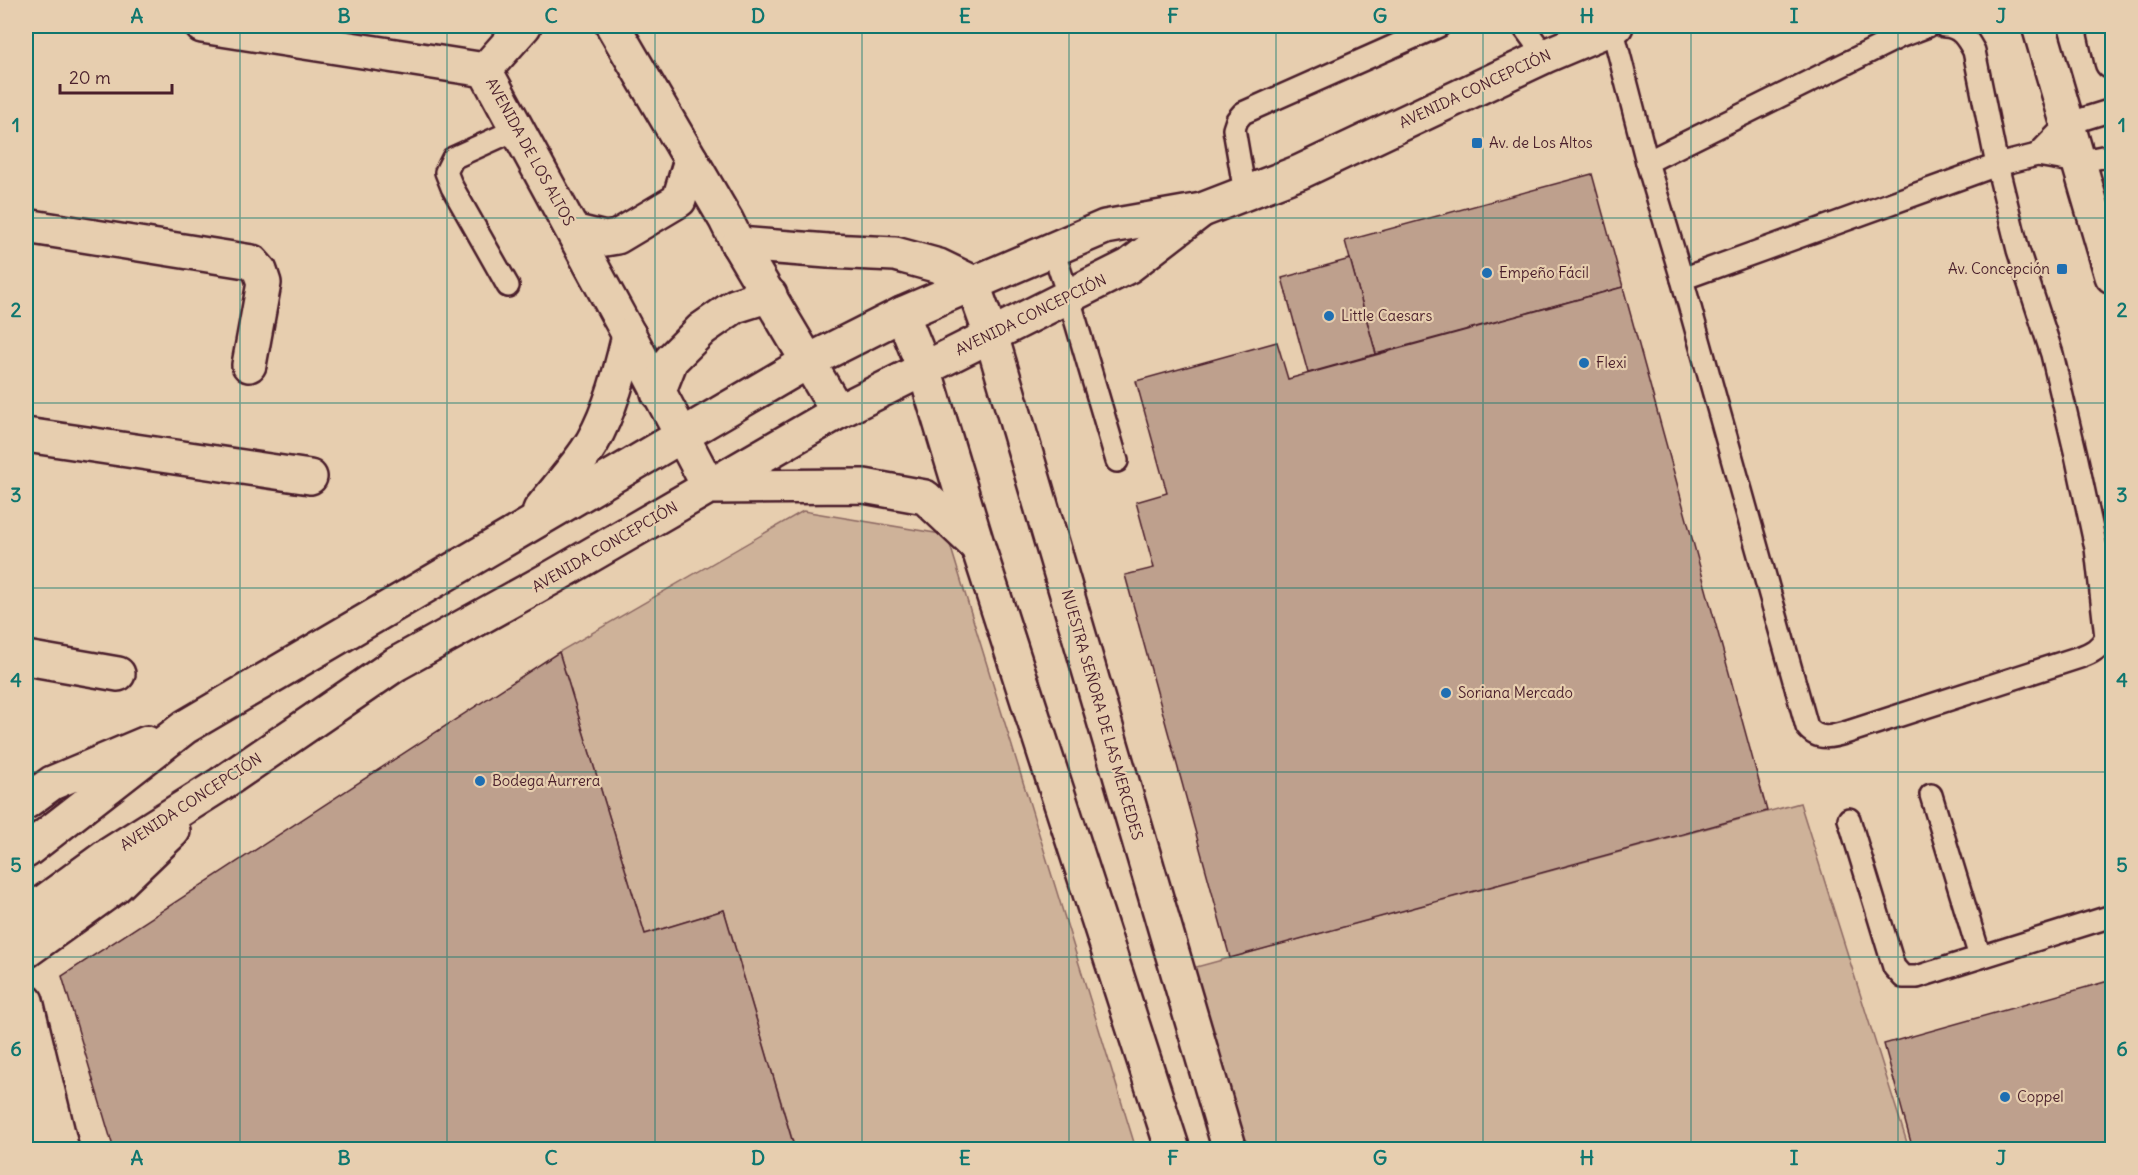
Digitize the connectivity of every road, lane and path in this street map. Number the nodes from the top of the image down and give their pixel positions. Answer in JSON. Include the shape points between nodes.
{"nodes":[{"id":1,"x":202,"y":26,"type":"edge"},
{"id":2,"x":524,"y":26,"type":"edge"},
{"id":3,"x":613,"y":26,"type":"edge"},
{"id":4,"x":1439,"y":26,"type":"edge"},
{"id":5,"x":1523,"y":26,"type":"edge"},
{"id":6,"x":1614,"y":26,"type":"edge"},
{"id":7,"x":1928,"y":26,"type":"edge"},
{"id":8,"x":1944,"y":26,"type":"edge"},
{"id":9,"x":2039,"y":26,"type":"edge"},
{"id":10,"x":2104,"y":26,"type":"edge"},
{"id":11,"x":1545,"y":56,"type":"junction"},
{"id":12,"x":2112,"y":62,"type":"edge"},
{"id":13,"x":486,"y":70,"type":"junction"},
{"id":14,"x":2112,"y":110,"type":"edge"},
{"id":15,"x":2067,"y":124,"type":"junction"},
{"id":16,"x":517,"y":129,"type":"junction"},
{"id":17,"x":2037,"y":155,"type":"junction"},
{"id":18,"x":2112,"y":155,"type":"edge"},
{"id":19,"x":691,"y":160,"type":"junction"},
{"id":20,"x":1647,"y":162,"type":"junction"},
{"id":21,"x":2078,"y":162,"type":"junction"},
{"id":22,"x":1997,"y":165,"type":"junction"},
{"id":23,"x":1245,"y":194,"type":"junction"},
{"id":24,"x":1202,"y":210,"type":"junction"},
{"id":25,"x":26,"y":226,"type":"edge"},
{"id":26,"x":573,"y":231,"type":"junction"},
{"id":27,"x":738,"y":244,"type":"junction"},
{"id":28,"x":1053,"y":250,"type":"junction"},
{"id":29,"x":2112,"y":276,"type":"edge"},
{"id":30,"x":1682,"y":279,"type":"junction"},
{"id":31,"x":972,"y":282,"type":"junction"},
{"id":32,"x":507,"y":286,"type":"dead end"},
{"id":33,"x":770,"y":295,"type":"junction"},
{"id":34,"x":1068,"y":295,"type":"junction"},
{"id":35,"x":902,"y":314,"type":"junction"},
{"id":36,"x":991,"y":334,"type":"junction"},
{"id":37,"x":630,"y":335,"type":"junction"},
{"id":38,"x":809,"y":361,"type":"junction"},
{"id":39,"x":249,"y":365,"type":"dead end"},
{"id":40,"x":924,"y":368,"type":"junction"},
{"id":41,"x":658,"y":393,"type":"junction"},
{"id":42,"x":838,"y":412,"type":"junction"},
{"id":43,"x":26,"y":435,"type":"edge"},
{"id":44,"x":681,"y":435,"type":"junction"},
{"id":45,"x":1117,"y":461,"type":"dead end"},
{"id":46,"x":310,"y":477,"type":"dead end"},
{"id":47,"x":709,"y":487,"type":"junction"},
{"id":48,"x":529,"y":524,"type":"junction"},
{"id":49,"x":978,"y":547,"type":"junction"},
{"id":50,"x":26,"y":658,"type":"edge"},
{"id":51,"x":118,"y":674,"type":"dead end"},
{"id":52,"x":184,"y":727,"type":"junction"},
{"id":53,"x":221,"y":784,"type":"junction"},
{"id":54,"x":1931,"y":795,"type":"dead end"},
{"id":55,"x":26,"y":802,"type":"edge"},
{"id":56,"x":1849,"y":819,"type":"dead end"},
{"id":57,"x":26,"y":851,"type":"edge"},
{"id":58,"x":26,"y":915,"type":"edge"},
{"id":59,"x":2112,"y":916,"type":"edge"},
{"id":60,"x":26,"y":951,"type":"edge"},
{"id":61,"x":1980,"y":957,"type":"junction"},
{"id":62,"x":26,"y":1002,"type":"edge"},
{"id":63,"x":49,"y":1099,"type":"junction"},
{"id":64,"x":26,"y":1144,"type":"edge"},
{"id":65,"x":62,"y":1149,"type":"edge"},
{"id":66,"x":1173,"y":1149,"type":"edge"},
{"id":67,"x":1230,"y":1149,"type":"edge"}],
"edges":[{"from":1,"to":13,"type":"main road","name":"AVENIDA DE LOS ALTOS"},
{"from":2,"to":13,"type":"main road"},
{"from":3,"to":19,"type":"main road"},
{"from":4,"to":23,"type":"lane","via":[[1243,113],[1234,129]]},
{"from":5,"to":11,"type":"lane"},
{"from":6,"to":11,"type":"main road","name":"AVENIDA CONCEPCIÓN"},
{"from":6,"to":20,"type":"lane"},
{"from":7,"to":20,"type":"lane"},
{"from":8,"to":22,"type":"lane","via":[[1965,34],[1974,51]]},
{"from":9,"to":15,"type":"main road"},
{"from":10,"to":12,"type":"main road"},
{"from":11,"to":23,"type":"main road","name":"AVENIDA CONCEPCIÓN"},
{"from":13,"to":16,"type":"main road","name":"AVENIDA DE LOS ALTOS"},
{"from":14,"to":15,"type":"lane"},
{"from":15,"to":17,"type":"lane"},
{"from":15,"to":21,"type":"main road"},
{"from":16,"to":26,"type":"main road","name":"AVENIDA DE LOS ALTOS"},
{"from":16,"to":32,"type":"lane","via":[[453,158],[446,172]]},
{"from":17,"to":21,"type":"lane"},
{"from":17,"to":22,"type":"lane"},
{"from":18,"to":21,"type":"lane"},
{"from":19,"to":26,"type":"main road","via":[[679,200],[617,237],[605,239]]},
{"from":19,"to":27,"type":"main road"},
{"from":20,"to":30,"type":"lane"},
{"from":21,"to":29,"type":"main road"},
{"from":22,"to":30,"type":"lane"},
{"from":22,"to":30,"type":"lane","via":[[2018,250],[2052,354],[2096,548],[2106,637],[2096,649],[2080,657],[1835,735],[1822,738],[1812,734]]},
{"from":23,"to":24,"type":"main road","name":"AVENIDA CONCEPCIÓN"},
{"from":24,"to":28,"type":"main road","name":"AVENIDA CONCEPCIÓN","via":[[1105,227]]},
{"from":24,"to":34,"type":"main road","name":"AVENIDA CONCEPCIÓN","via":[[1129,266]]},
{"from":25,"to":39,"type":"main road","via":[[252,262],[264,283]]},
{"from":26,"to":37,"type":"main road","name":"AVENIDA DE LOS ALTOS"},
{"from":27,"to":31,"type":"main road","via":[[895,254],[939,266]]},
{"from":27,"to":33,"type":"main road"},
{"from":28,"to":31,"type":"main road","name":"AVENIDA CONCEPCIÓN"},
{"from":28,"to":34,"type":"lane"},
{"from":31,"to":35,"type":"main road","name":"AVENIDA CONCEPCIÓN"},
{"from":31,"to":36,"type":"main road","name":"NUESTRA SEÑORA DE LAS MERCEDES"},
{"from":33,"to":38,"type":"main road"},
{"from":33,"to":41,"type":"main road","via":[[735,306],[702,329],[670,360]]},
{"from":34,"to":36,"type":"main road","name":"AVENIDA CONCEPCIÓN"},
{"from":34,"to":45,"type":"lane"},
{"from":35,"to":38,"type":"main road","name":"AVENIDA CONCEPCIÓN"},
{"from":35,"to":40,"type":"main road"},
{"from":36,"to":40,"type":"main road","name":"AVENIDA CONCEPCIÓN"},
{"from":36,"to":67,"type":"main road","name":"NUESTRA SEÑORA DE LAS MERCEDES"},
{"from":37,"to":41,"type":"main road","name":"AVENIDA DE LOS ALTOS"},
{"from":37,"to":48,"type":"main road","via":[[622,366],[587,450]]},
{"from":38,"to":42,"type":"main road"},
{"from":38,"to":44,"type":"main road","name":"AVENIDA CONCEPCIÓN"},
{"from":40,"to":42,"type":"main road","name":"AVENIDA CONCEPCIÓN"},
{"from":40,"to":49,"type":"main road"},
{"from":41,"to":44,"type":"main road","name":"AVENIDA DE LOS ALTOS"},
{"from":42,"to":47,"type":"main road","name":"AVENIDA CONCEPCIÓN"},
{"from":43,"to":46,"type":"main road"},
{"from":44,"to":47,"type":"main road","name":"AVENIDA DE LOS ALTOS"},
{"from":44,"to":48,"type":"main road","name":"AVENIDA CONCEPCIÓN"},
{"from":47,"to":49,"type":"main road","via":[[864,486],[925,497]]},
{"from":47,"to":53,"type":"main road","name":"AVENIDA CONCEPCIÓN","via":[[396,664]]},
{"from":48,"to":52,"type":"main road","name":"AVENIDA CONCEPCIÓN"},
{"from":49,"to":66,"type":"main road"},
{"from":50,"to":51,"type":"main road"},
{"from":52,"to":55,"type":"main road","via":[[52,783]]},
{"from":52,"to":57,"type":"main road","name":"AVENIDA CONCEPCIÓN"},
{"from":53,"to":58,"type":"main road","name":"AVENIDA CONCEPCIÓN","via":[[104,858]]},
{"from":53,"to":60,"type":"main road","via":[[115,887]]},
{"from":54,"to":61,"type":"lane"},
{"from":56,"to":61,"type":"lane","via":[[1894,968],[1903,977],[1917,977]]},
{"from":59,"to":61,"type":"lane"},
{"from":62,"to":63,"type":"main road"},
{"from":63,"to":64,"type":"main road","via":[[40,1127]]},
{"from":63,"to":65,"type":"main road"}]}
